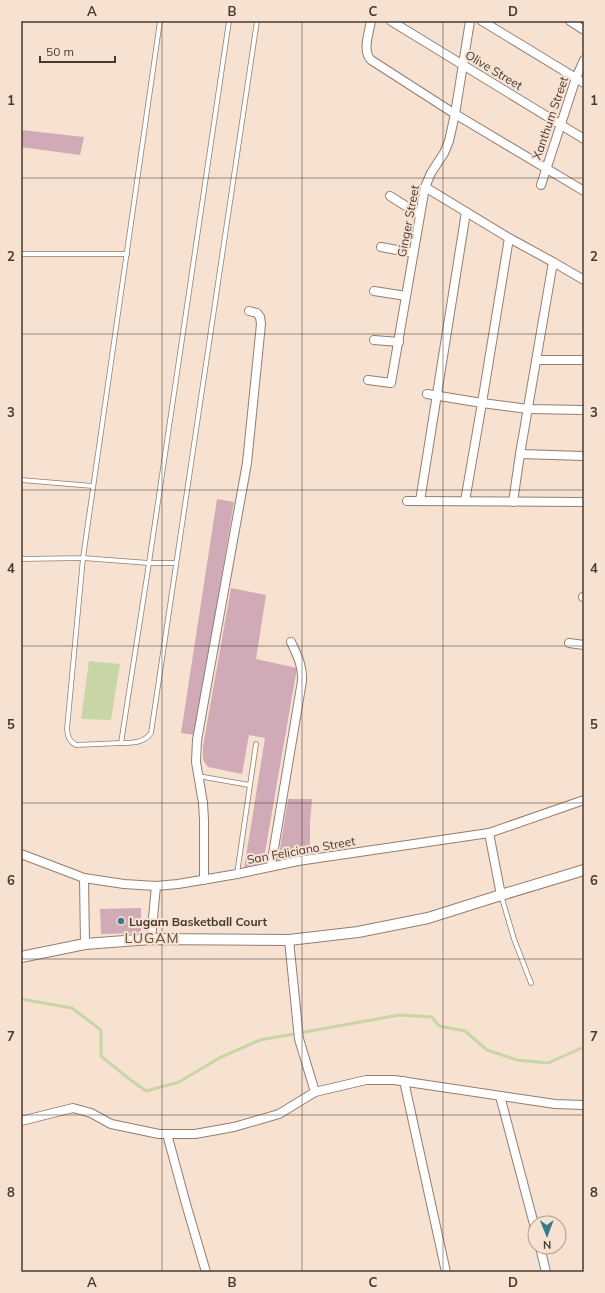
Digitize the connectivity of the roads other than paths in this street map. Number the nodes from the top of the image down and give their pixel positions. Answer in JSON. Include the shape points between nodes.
{"nodes":[{"id":1,"x":160,"y":21,"type":"edge"},
{"id":2,"x":230,"y":21,"type":"edge"},
{"id":3,"x":257,"y":21,"type":"edge"},
{"id":4,"x":371,"y":21,"type":"edge"},
{"id":5,"x":391,"y":21,"type":"edge"},
{"id":6,"x":470,"y":21,"type":"edge"},
{"id":7,"x":482,"y":21,"type":"edge"},
{"id":8,"x":570,"y":21,"type":"edge"},
{"id":9,"x":584,"y":30,"type":"edge"},
{"id":10,"x":584,"y":60,"type":"edge"},
{"id":11,"x":463,"y":65,"type":"junction"},
{"id":12,"x":576,"y":78,"type":"junction"},
{"id":13,"x":584,"y":83,"type":"edge"},
{"id":14,"x":454,"y":114,"type":"junction"},
{"id":15,"x":562,"y":125,"type":"junction"},
{"id":16,"x":584,"y":139,"type":"edge"},
{"id":17,"x":546,"y":168,"type":"junction"},
{"id":18,"x":541,"y":185,"type":"dead end"},
{"id":19,"x":426,"y":187,"type":"junction"},
{"id":20,"x":584,"y":191,"type":"edge"},
{"id":21,"x":390,"y":196,"type":"dead end"},
{"id":22,"x":466,"y":212,"type":"junction"},
{"id":23,"x":420,"y":215,"type":"junction"},
{"id":24,"x":509,"y":238,"type":"junction"},
{"id":25,"x":381,"y":246,"type":"dead end"},
{"id":26,"x":413,"y":253,"type":"junction"},
{"id":27,"x":21,"y":254,"type":"edge"},
{"id":28,"x":127,"y":254,"type":"junction"},
{"id":29,"x":553,"y":262,"type":"junction"},
{"id":30,"x":584,"y":280,"type":"edge"},
{"id":31,"x":374,"y":292,"type":"dead end"},
{"id":32,"x":406,"y":296,"type":"junction"},
{"id":33,"x":249,"y":311,"type":"dead end"},
{"id":34,"x":374,"y":340,"type":"dead end"},
{"id":35,"x":398,"y":342,"type":"junction"},
{"id":36,"x":537,"y":360,"type":"junction"},
{"id":37,"x":584,"y":360,"type":"edge"},
{"id":38,"x":368,"y":380,"type":"dead end"},
{"id":39,"x":427,"y":394,"type":"dead end"},
{"id":40,"x":438,"y":395,"type":"junction"},
{"id":41,"x":482,"y":403,"type":"junction"},
{"id":42,"x":528,"y":409,"type":"junction"},
{"id":43,"x":584,"y":410,"type":"edge"},
{"id":44,"x":520,"y":454,"type":"junction"},
{"id":45,"x":584,"y":456,"type":"edge"},
{"id":46,"x":22,"y":479,"type":"edge"},
{"id":47,"x":93,"y":486,"type":"junction"},
{"id":48,"x":407,"y":500,"type":"dead end"},
{"id":49,"x":420,"y":501,"type":"junction"},
{"id":50,"x":465,"y":501,"type":"junction"},
{"id":51,"x":514,"y":502,"type":"junction"},
{"id":52,"x":584,"y":502,"type":"edge"},
{"id":53,"x":83,"y":558,"type":"junction"},
{"id":54,"x":21,"y":559,"type":"edge"},
{"id":55,"x":149,"y":563,"type":"junction"},
{"id":56,"x":175,"y":563,"type":"junction"},
{"id":57,"x":291,"y":642,"type":"dead end"},
{"id":58,"x":569,"y":643,"type":"dead end"},
{"id":59,"x":584,"y":645,"type":"edge"},
{"id":60,"x":121,"y":743,"type":"junction"},
{"id":61,"x":256,"y":744,"type":"dead end"},
{"id":62,"x":198,"y":776,"type":"junction"},
{"id":63,"x":249,"y":785,"type":"junction"},
{"id":64,"x":584,"y":800,"type":"edge"},
{"id":65,"x":489,"y":834,"type":"junction"},
{"id":66,"x":21,"y":854,"type":"edge"},
{"id":67,"x":271,"y":866,"type":"junction"},
{"id":68,"x":584,"y":870,"type":"edge"},
{"id":69,"x":237,"y":874,"type":"junction"},
{"id":70,"x":84,"y":878,"type":"junction"},
{"id":71,"x":204,"y":880,"type":"junction"},
{"id":72,"x":156,"y":886,"type":"junction"},
{"id":73,"x":501,"y":895,"type":"junction"},
{"id":74,"x":151,"y":939,"type":"junction"},
{"id":75,"x":288,"y":940,"type":"junction"},
{"id":76,"x":85,"y":944,"type":"junction"},
{"id":77,"x":21,"y":957,"type":"edge"},
{"id":78,"x":531,"y":983,"type":"dead end"},
{"id":79,"x":404,"y":1081,"type":"junction"},
{"id":80,"x":315,"y":1092,"type":"junction"},
{"id":81,"x":500,"y":1096,"type":"junction"},
{"id":82,"x":584,"y":1105,"type":"edge"},
{"id":83,"x":21,"y":1121,"type":"edge"},
{"id":84,"x":167,"y":1134,"type":"junction"},
{"id":85,"x":532,"y":1215,"type":"edge"},
{"id":86,"x":542,"y":1255,"type":"edge"},
{"id":87,"x":206,"y":1272,"type":"edge"},
{"id":88,"x":446,"y":1272,"type":"edge"},
{"id":89,"x":546,"y":1272,"type":"edge"}],
"edges":[{"from":1,"to":28,"type":"lane"},
{"from":2,"to":55,"type":"lane"},
{"from":3,"to":56,"type":"lane"},
{"from":4,"to":14,"type":"street","via":[[367,56]]},
{"from":5,"to":11,"type":"street","name":"Olive Street"},
{"from":6,"to":11,"type":"street","name":"Ginger Street"},
{"from":7,"to":12,"type":"street"},
{"from":8,"to":9,"type":"street"},
{"from":10,"to":12,"type":"street","name":"Xanthum Street"},
{"from":11,"to":14,"type":"street","name":"Ginger Street"},
{"from":11,"to":15,"type":"street","name":"Olive Street"},
{"from":12,"to":13,"type":"street"},
{"from":12,"to":15,"type":"street","name":"Xanthum Street"},
{"from":14,"to":17,"type":"street"},
{"from":14,"to":19,"type":"street","name":"Ginger Street","via":[[444,153],[431,173]]},
{"from":15,"to":16,"type":"street","name":"Olive Street"},
{"from":15,"to":17,"type":"street","name":"Xanthum Street"},
{"from":17,"to":18,"type":"street","name":"Xanthum Street"},
{"from":17,"to":20,"type":"street"},
{"from":19,"to":22,"type":"street"},
{"from":19,"to":23,"type":"street","name":"Ginger Street"},
{"from":21,"to":23,"type":"street"},
{"from":22,"to":24,"type":"street"},
{"from":22,"to":40,"type":"street"},
{"from":23,"to":26,"type":"street","name":"Ginger Street"},
{"from":24,"to":29,"type":"street"},
{"from":24,"to":41,"type":"street"},
{"from":25,"to":26,"type":"street"},
{"from":26,"to":32,"type":"street","name":"Ginger Street"},
{"from":27,"to":28,"type":"lane"},
{"from":28,"to":47,"type":"lane"},
{"from":29,"to":30,"type":"street"},
{"from":29,"to":36,"type":"street"},
{"from":31,"to":32,"type":"street"},
{"from":32,"to":35,"type":"street","name":"Ginger Street"},
{"from":33,"to":62,"type":"street","via":[[257,313],[261,324],[247,463],[197,740]]},
{"from":34,"to":35,"type":"street"},
{"from":35,"to":38,"type":"street","name":"Ginger Street","via":[[391,383]]},
{"from":36,"to":37,"type":"street"},
{"from":36,"to":42,"type":"street"},
{"from":39,"to":40,"type":"street"},
{"from":40,"to":41,"type":"street"},
{"from":40,"to":49,"type":"street"},
{"from":41,"to":42,"type":"street"},
{"from":41,"to":50,"type":"street"},
{"from":42,"to":43,"type":"street"},
{"from":42,"to":44,"type":"street"},
{"from":44,"to":45,"type":"street"},
{"from":44,"to":51,"type":"street"},
{"from":46,"to":47,"type":"lane"},
{"from":47,"to":53,"type":"lane"},
{"from":48,"to":49,"type":"street"},
{"from":49,"to":50,"type":"street"},
{"from":50,"to":51,"type":"street"},
{"from":51,"to":52,"type":"street"},
{"from":53,"to":54,"type":"lane"},
{"from":53,"to":55,"type":"lane"},
{"from":53,"to":60,"type":"lane","via":[[68,737],[76,745]]},
{"from":55,"to":56,"type":"lane"},
{"from":55,"to":60,"type":"lane"},
{"from":56,"to":60,"type":"lane","via":[[151,733],[148,738],[138,742]]},
{"from":57,"to":67,"type":"street","via":[[301,663],[302,681]]},
{"from":58,"to":59,"type":"street"},
{"from":61,"to":63,"type":"lane"},
{"from":62,"to":63,"type":"lane"},
{"from":62,"to":71,"type":"street","via":[[204,820]]},
{"from":63,"to":69,"type":"lane"},
{"from":64,"to":65,"type":"street","name":"San Feliciano Street"},
{"from":65,"to":67,"type":"street","name":"San Feliciano Street"},
{"from":65,"to":73,"type":"street"},
{"from":66,"to":70,"type":"street","name":"San Feliciano Street"},
{"from":67,"to":69,"type":"street","name":"San Feliciano Street"},
{"from":68,"to":73,"type":"street"},
{"from":69,"to":71,"type":"street","name":"San Feliciano Street"},
{"from":70,"to":72,"type":"street","name":"San Feliciano Street"},
{"from":70,"to":76,"type":"street"},
{"from":71,"to":72,"type":"street","name":"San Feliciano Street"},
{"from":72,"to":74,"type":"street"},
{"from":73,"to":75,"type":"street","via":[[428,918],[358,932]]},
{"from":73,"to":78,"type":"lane"},
{"from":74,"to":75,"type":"street"},
{"from":74,"to":76,"type":"street"},
{"from":75,"to":80,"type":"street","via":[[299,1039]]},
{"from":76,"to":77,"type":"street"},
{"from":79,"to":80,"type":"street","via":[[366,1080]]},
{"from":79,"to":81,"type":"street"},
{"from":79,"to":88,"type":"street"},
{"from":80,"to":84,"type":"street","via":[[279,1114],[234,1127],[195,1134]]},
{"from":81,"to":82,"type":"street","via":[[555,1104]]},
{"from":81,"to":85,"type":"street"},
{"from":83,"to":84,"type":"street","via":[[73,1108],[91,1113],[111,1124]]},
{"from":84,"to":87,"type":"street"},
{"from":86,"to":89,"type":"street"}]}
